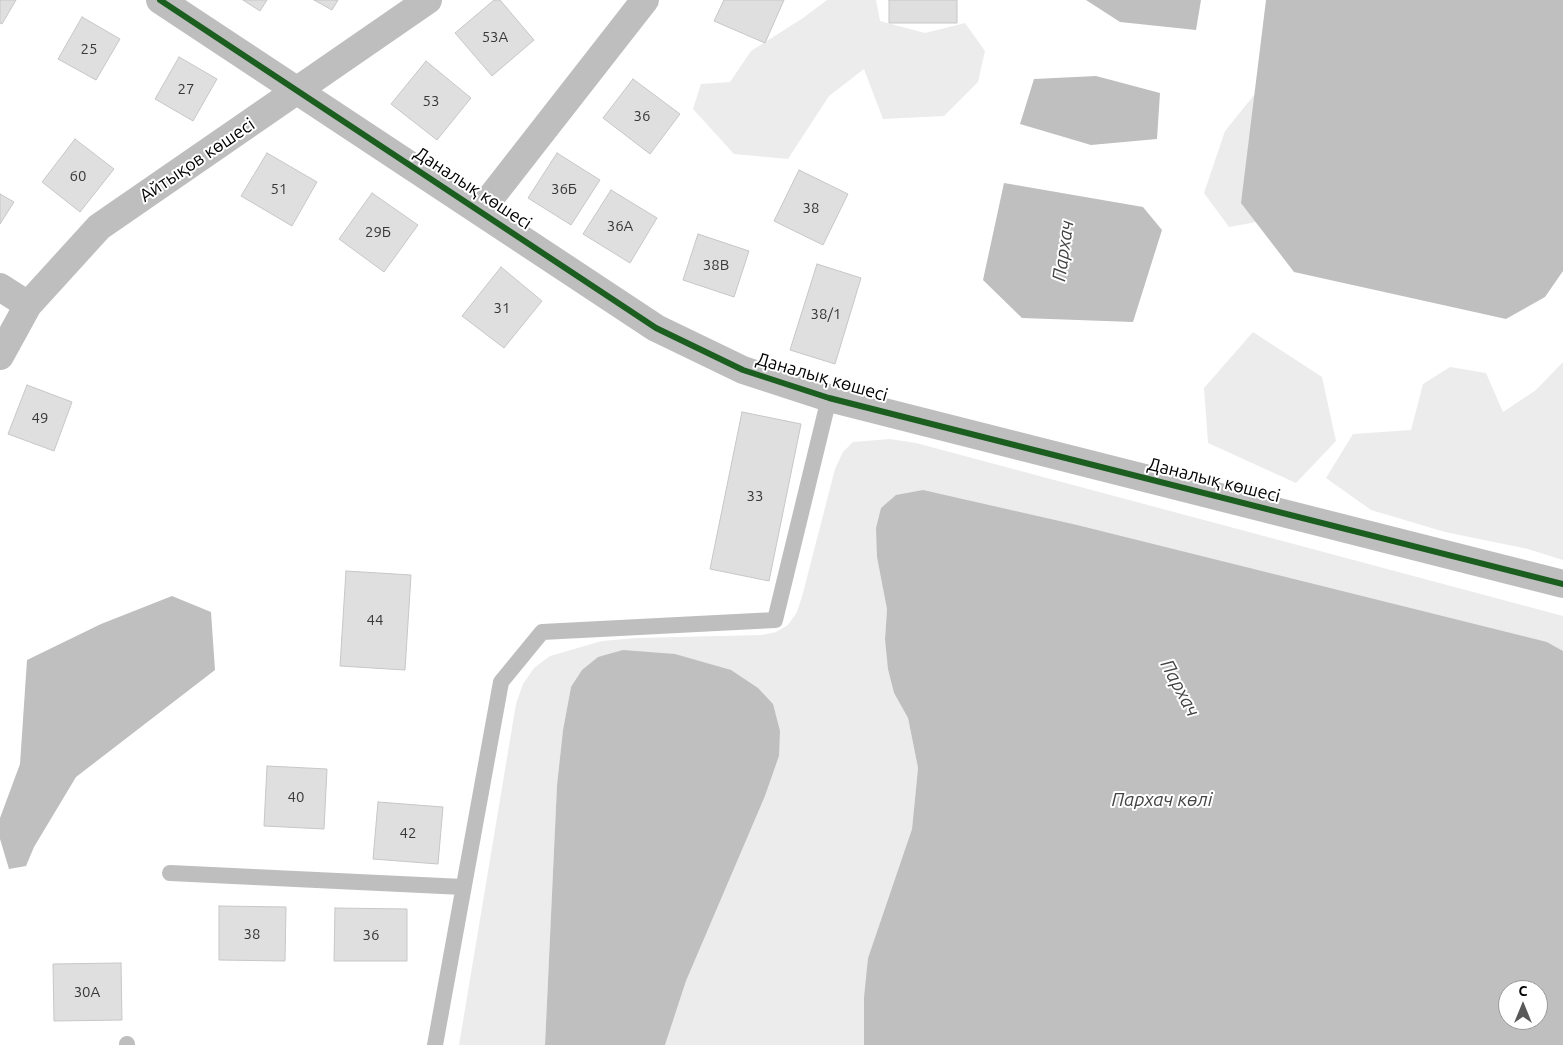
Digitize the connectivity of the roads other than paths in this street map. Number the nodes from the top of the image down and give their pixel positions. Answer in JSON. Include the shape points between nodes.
{"nodes":[{"id":1,"x":160,"y":0,"type":"edge"},
{"id":2,"x":428,"y":0,"type":"edge"},
{"id":3,"x":645,"y":0,"type":"edge"},
{"id":4,"x":297,"y":91,"type":"junction"},
{"id":5,"x":481,"y":210,"type":"junction"},
{"id":6,"x":0,"y":287,"type":"edge"},
{"id":7,"x":28,"y":306,"type":"junction"},
{"id":8,"x":0,"y":356,"type":"edge"},
{"id":9,"x":829,"y":398,"type":"junction"},
{"id":10,"x":1563,"y":584,"type":"edge"},
{"id":11,"x":170,"y":873,"type":"dead end"},
{"id":12,"x":463,"y":887,"type":"junction"},
{"id":13,"x":435,"y":1045,"type":"edge"}],
"edges":[{"from":1,"to":4,"type":"street","name":"Даналық көшесі"},
{"from":2,"to":4,"type":"street","name":"Айтықов көшесі"},
{"from":3,"to":5,"type":"street"},
{"from":4,"to":5,"type":"street","name":"Даналық көшесі"},
{"from":4,"to":7,"type":"street","name":"Айтықов көшесі","via":[[99,227]]},
{"from":5,"to":9,"type":"street","name":"Даналық көшесі","via":[[656,328],[743,370]]},
{"from":6,"to":7,"type":"street"},
{"from":7,"to":8,"type":"street","name":"Айтықов көшесі"},
{"from":9,"to":10,"type":"street","name":"Даналық көшесі"},
{"from":9,"to":12,"type":"lane","via":[[774,620],[542,632],[501,682]]},
{"from":11,"to":12,"type":"lane"},
{"from":12,"to":13,"type":"lane"}]}
